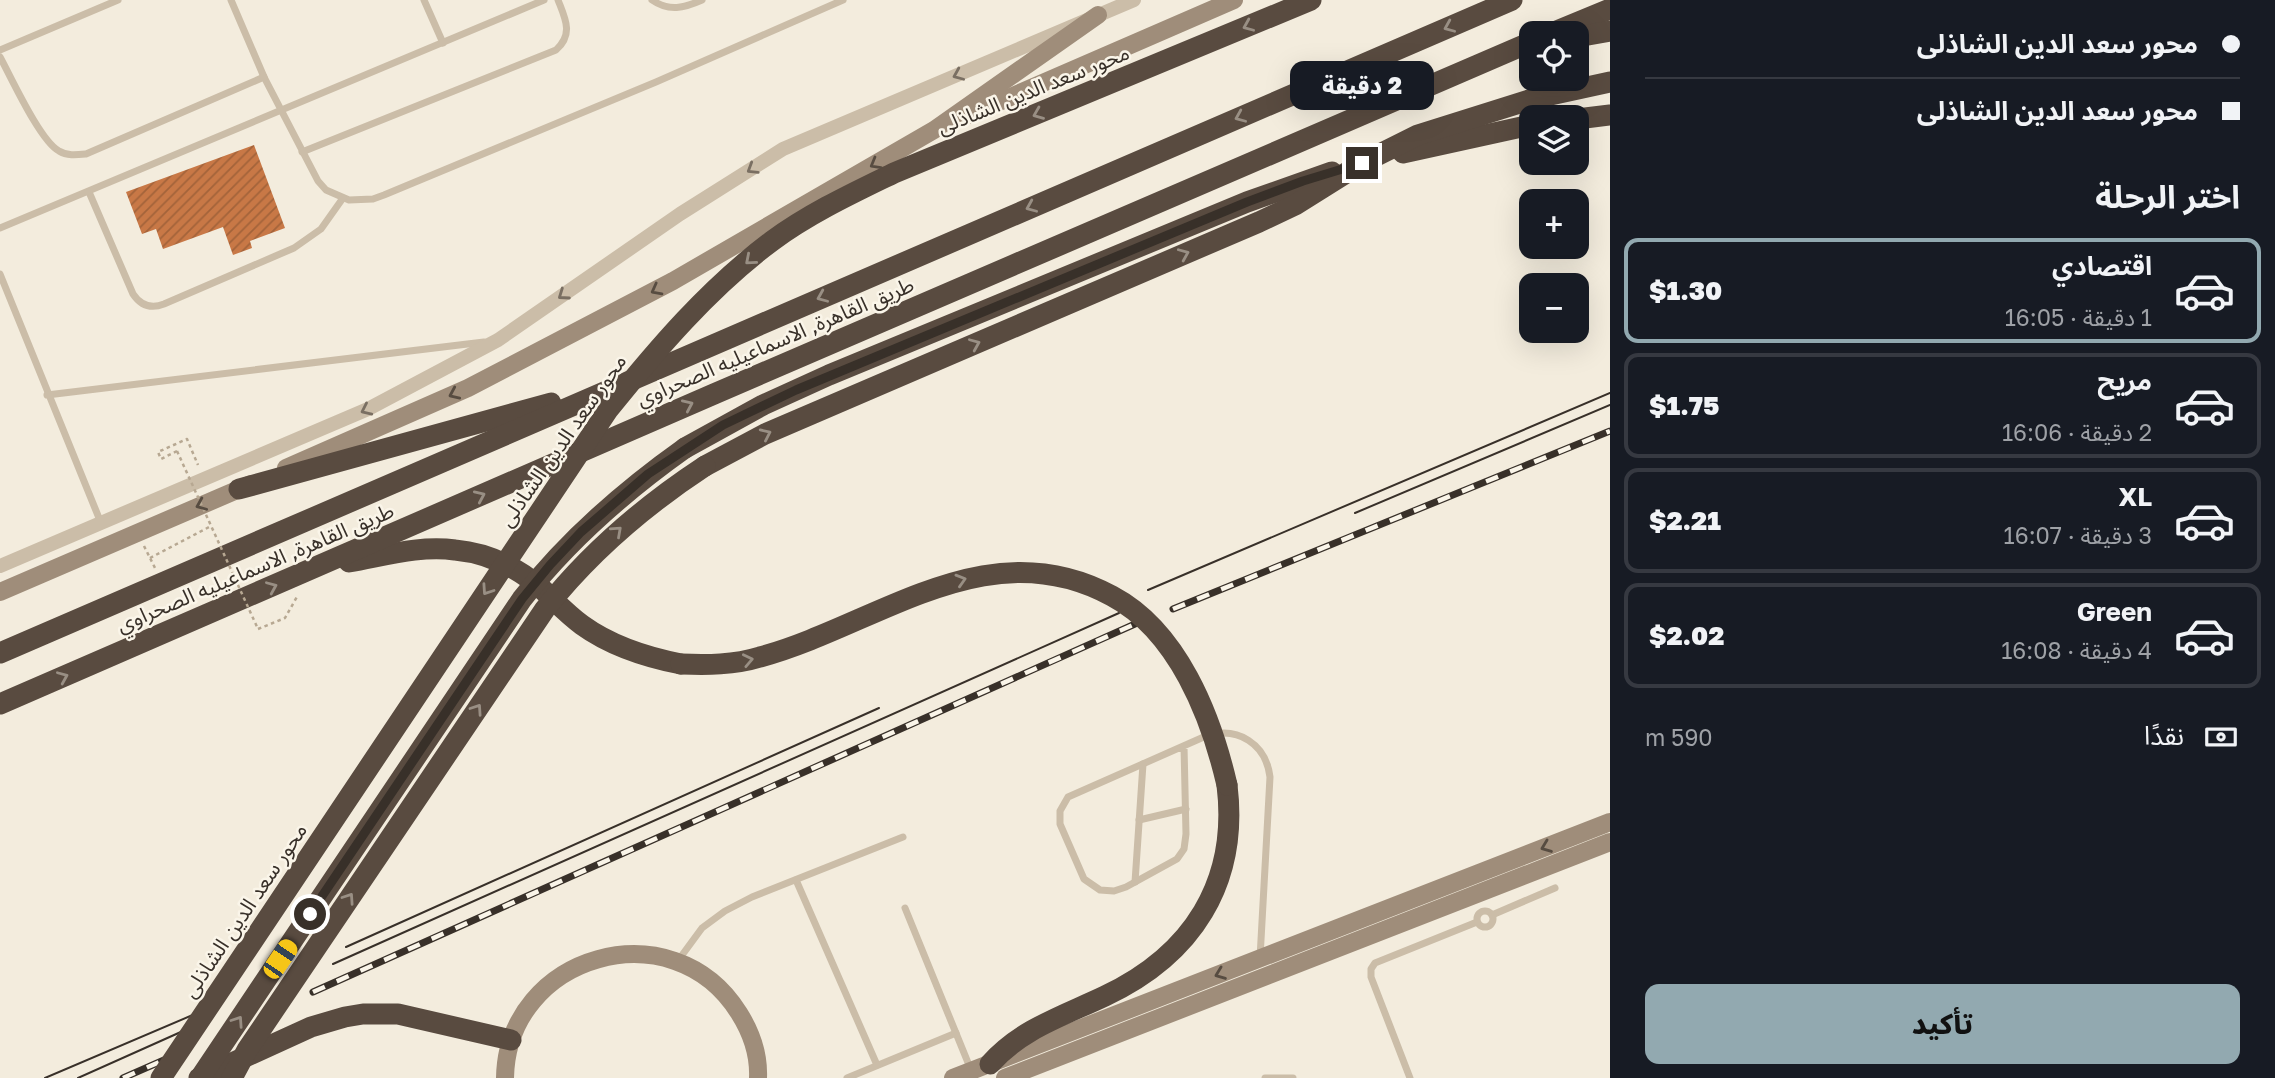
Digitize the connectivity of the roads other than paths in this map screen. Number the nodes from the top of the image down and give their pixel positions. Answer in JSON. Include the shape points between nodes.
{"nodes":[{"id":1,"x":118,"y":0,"type":"edge"},
{"id":2,"x":231,"y":0,"type":"edge"},
{"id":3,"x":424,"y":0,"type":"edge"},
{"id":4,"x":544,"y":0,"type":"edge"},
{"id":5,"x":558,"y":0,"type":"edge"},
{"id":6,"x":652,"y":0,"type":"edge"},
{"id":7,"x":702,"y":0,"type":"edge"},
{"id":8,"x":843,"y":0,"type":"edge"},
{"id":9,"x":1134,"y":0,"type":"edge"},
{"id":10,"x":1234,"y":0,"type":"edge"},
{"id":11,"x":1311,"y":0,"type":"edge"},
{"id":12,"x":1512,"y":0,"type":"edge"},
{"id":13,"x":1610,"y":9,"type":"edge"},
{"id":14,"x":1098,"y":15,"type":"junction"},
{"id":15,"x":1581,"y":21,"type":"edge"},
{"id":16,"x":1610,"y":32,"type":"edge"},
{"id":17,"x":1589,"y":35,"type":"edge"},
{"id":18,"x":443,"y":43,"type":"junction"},
{"id":19,"x":1519,"y":48,"type":"edge"},
{"id":20,"x":0,"y":50,"type":"edge"},
{"id":21,"x":0,"y":57,"type":"edge"},
{"id":22,"x":264,"y":77,"type":"junction"},
{"id":23,"x":1610,"y":82,"type":"edge"},
{"id":24,"x":281,"y":112,"type":"junction"},
{"id":25,"x":1610,"y":115,"type":"edge"},
{"id":26,"x":1589,"y":118,"type":"edge"},
{"id":27,"x":1519,"y":128,"type":"edge"},
{"id":28,"x":934,"y":130,"type":"junction"},
{"id":29,"x":302,"y":152,"type":"junction"},
{"id":30,"x":1362,"y":163,"type":"junction"},
{"id":31,"x":89,"y":192,"type":"junction"},
{"id":32,"x":343,"y":198,"type":"junction"},
{"id":33,"x":0,"y":228,"type":"edge"},
{"id":34,"x":0,"y":274,"type":"edge"},
{"id":35,"x":498,"y":340,"type":"junction"},
{"id":36,"x":611,"y":388,"type":"junction"},
{"id":37,"x":47,"y":395,"type":"junction"},
{"id":38,"x":239,"y":489,"type":"junction"},
{"id":39,"x":101,"y":523,"type":"junction"},
{"id":40,"x":0,"y":566,"type":"edge"},
{"id":41,"x":313,"y":569,"type":"junction"},
{"id":42,"x":0,"y":592,"type":"edge"},
{"id":43,"x":0,"y":653,"type":"edge"},
{"id":44,"x":0,"y":704,"type":"edge"},
{"id":45,"x":1184,"y":746,"type":"junction"},
{"id":46,"x":1143,"y":764,"type":"junction"},
{"id":47,"x":1186,"y":809,"type":"junction"},
{"id":48,"x":1139,"y":820,"type":"junction"},
{"id":49,"x":1610,"y":822,"type":"edge"},
{"id":50,"x":903,"y":837,"type":"dead end"},
{"id":51,"x":1610,"y":842,"type":"edge"},
{"id":52,"x":1469,"y":877,"type":"junction"},
{"id":53,"x":796,"y":880,"type":"junction"},
{"id":54,"x":1135,"y":882,"type":"junction"},
{"id":55,"x":1555,"y":888,"type":"dead end"},
{"id":56,"x":1479,"y":903,"type":"junction"},
{"id":57,"x":905,"y":908,"type":"dead end"},
{"id":58,"x":1492,"y":915,"type":"junction"},
{"id":59,"x":1477,"y":922,"type":"junction"},
{"id":60,"x":1349,"y":923,"type":"junction"},
{"id":61,"x":1357,"y":941,"type":"junction"},
{"id":62,"x":1298,"y":944,"type":"junction"},
{"id":63,"x":1260,"y":958,"type":"junction"},
{"id":64,"x":1306,"y":961,"type":"junction"},
{"id":65,"x":677,"y":962,"type":"junction"},
{"id":66,"x":956,"y":1033,"type":"junction"},
{"id":67,"x":511,"y":1040,"type":"junction"},
{"id":68,"x":877,"y":1065,"type":"junction"},
{"id":69,"x":996,"y":1074,"type":"edge"},
{"id":70,"x":761,"y":1076,"type":"edge"},
{"id":71,"x":161,"y":1078,"type":"edge"},
{"id":72,"x":200,"y":1078,"type":"edge"},
{"id":73,"x":232,"y":1078,"type":"edge"},
{"id":74,"x":505,"y":1078,"type":"edge"},
{"id":75,"x":847,"y":1078,"type":"edge"},
{"id":76,"x":953,"y":1078,"type":"edge"},
{"id":77,"x":1265,"y":1078,"type":"edge"},
{"id":78,"x":1293,"y":1078,"type":"edge"},
{"id":79,"x":1410,"y":1078,"type":"edge"}],
"edges":[{"from":1,"to":20,"type":"lane"},
{"from":2,"to":22,"type":"lane"},
{"from":3,"to":18,"type":"lane"},
{"from":4,"to":18,"type":"lane"},
{"from":5,"to":29,"type":"lane","via":[[568,32],[556,50]]},
{"from":6,"to":7,"type":"lane","via":[[675,9]]},
{"from":8,"to":32,"type":"lane","via":[[373,200]]},
{"from":9,"to":14,"type":"street"},
{"from":10,"to":28,"type":"street"},
{"from":11,"to":71,"type":"highway","name":"محور سعد الدين الشاذلى","one_way":true,"bridge":true,"via":[[894,173],[832,203],[773,240],[722,284],[608,410]]},
{"from":12,"to":36,"type":"highway","name":"طريق القاهرة, الاسماعيليه الصحراوي","one_way":true},
{"from":13,"to":15,"type":"highway"},
{"from":14,"to":28,"type":"street"},
{"from":14,"to":35,"type":"street","one_way":true,"via":[[783,149]]},
{"from":16,"to":17,"type":"highway"},
{"from":18,"to":24,"type":"lane"},
{"from":41,"to":19,"type":"highway","name":"طريق القاهرة, الاسماعيليه الصحراوي","one_way":true},
{"from":21,"to":22,"type":"lane","via":[[45,139],[67,154],[86,154]]},
{"from":22,"to":24,"type":"lane"},
{"from":23,"to":30,"type":"highway","via":[[1469,117]]},
{"from":24,"to":29,"type":"lane"},
{"from":24,"to":31,"type":"lane"},
{"from":25,"to":26,"type":"highway"},
{"from":27,"to":30,"type":"highway"},
{"from":28,"to":38,"type":"street","one_way":true,"via":[[673,281],[468,388]]},
{"from":29,"to":32,"type":"lane","via":[[326,190]]},
{"from":72,"to":30,"type":"highway","one_way":true,"bridge":true,"via":[[522,599],[581,532],[631,488],[685,448],[829,375],[1247,202]]},
{"from":73,"to":30,"type":"highway","one_way":true,"bridge":true,"via":[[254,1038],[545,609],[618,530],[705,466],[785,425],[1259,222]]},
{"from":31,"to":32,"type":"lane","via":[[133,294],[152,307],[294,248],[321,229]]},
{"from":31,"to":33,"type":"lane"},
{"from":34,"to":37,"type":"lane"},
{"from":35,"to":37,"type":"lane"},
{"from":35,"to":39,"type":"street","one_way":true,"via":[[368,409]]},
{"from":36,"to":38,"type":"highway"},
{"from":36,"to":43,"type":"highway","name":"طريق القاهرة, الاسماعيليه الصحراوي"},
{"from":37,"to":39,"type":"lane"},
{"from":38,"to":42,"type":"street","one_way":true},
{"from":39,"to":40,"type":"street"},
{"from":44,"to":41,"type":"highway","name":"طريق القاهرة, الاسماعيليه الصحراوي","one_way":true},
{"from":41,"to":69,"type":"highway","one_way":true,"bridge":true,"via":[[421,549],[470,552],[502,562],[523,575],[567,614],[602,637],[640,654],[681,664],[758,658],[975,576],[1024,571],[1063,576],[1134,610],[1163,637],[1185,670],[1217,747],[1227,785],[1230,825],[1224,863],[1210,900],[1189,934],[1161,962],[1010,1044]]},
{"from":45,"to":46,"type":"lane"},
{"from":45,"to":47,"type":"lane"},
{"from":45,"to":63,"type":"lane","via":[[1215,733],[1235,734],[1260,749],[1269,767]]},
{"from":46,"to":48,"type":"lane"},
{"from":46,"to":54,"type":"lane","via":[[1068,797],[1059,818],[1088,884],[1114,891]]},
{"from":47,"to":48,"type":"lane"},
{"from":47,"to":54,"type":"lane","via":[[1181,855]]},
{"from":48,"to":54,"type":"lane"},
{"from":49,"to":52,"type":"street","one_way":true},
{"from":50,"to":53,"type":"lane"},
{"from":51,"to":56,"type":"street"},
{"from":52,"to":56,"type":"street"},
{"from":52,"to":60,"type":"street"},
{"from":53,"to":65,"type":"lane","via":[[713,918]]},
{"from":53,"to":68,"type":"lane"},
{"from":55,"to":58,"type":"lane"},
{"from":56,"to":58,"type":"lane"},
{"from":56,"to":59,"type":"lane"},
{"from":56,"to":61,"type":"street"},
{"from":57,"to":66,"type":"lane"},
{"from":58,"to":59,"type":"lane","via":[[1490,926]]},
{"from":59,"to":79,"type":"lane","via":[[1375,963],[1371,969]]},
{"from":60,"to":61,"type":"street"},
{"from":60,"to":62,"type":"street"},
{"from":61,"to":64,"type":"street"},
{"from":62,"to":63,"type":"street"},
{"from":62,"to":64,"type":"street"},
{"from":63,"to":69,"type":"street","one_way":true},
{"from":64,"to":69,"type":"street"},
{"from":65,"to":67,"type":"street","via":[[624,954],[572,968],[530,1003]]},
{"from":65,"to":70,"type":"street","via":[[709,979],[734,1005],[751,1037]]},
{"from":66,"to":68,"type":"lane"},
{"from":66,"to":69,"type":"lane"},
{"from":67,"to":72,"type":"highway","via":[[398,1014],[363,1014],[311,1027]]},
{"from":67,"to":74,"type":"street"},
{"from":68,"to":75,"type":"lane"},
{"from":69,"to":76,"type":"street"},
{"from":77,"to":78,"type":"lane"}]}
